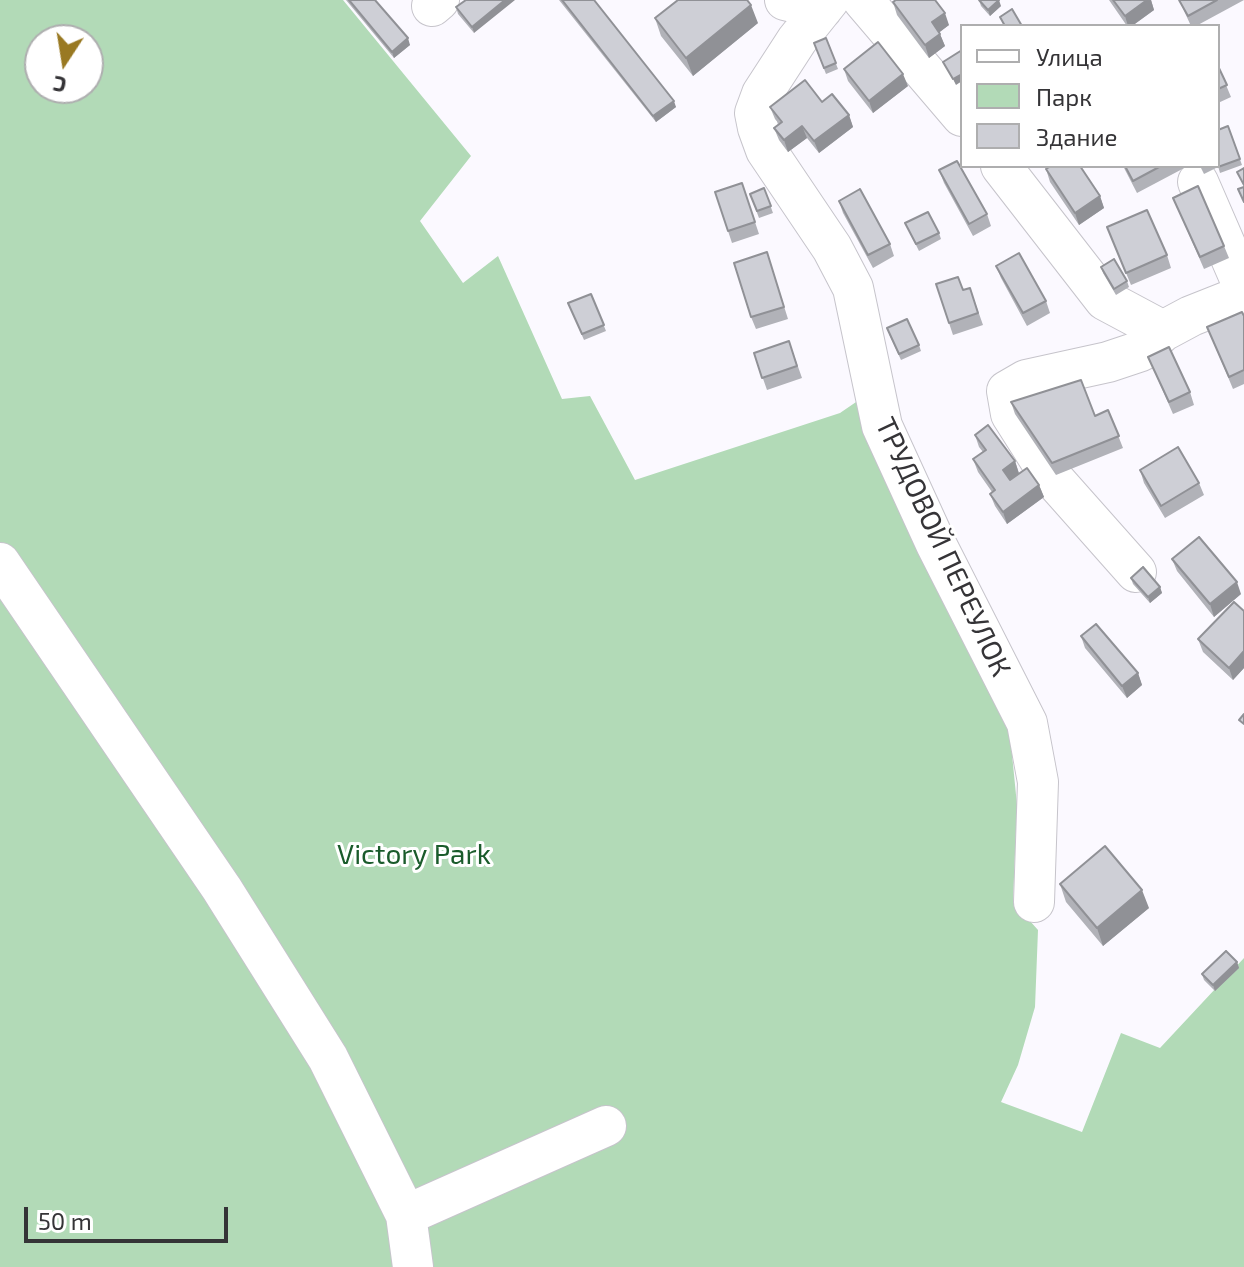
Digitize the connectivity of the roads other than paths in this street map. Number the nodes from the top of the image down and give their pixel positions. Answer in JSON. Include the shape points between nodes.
{"nodes":[{"id":1,"x":863,"y":0,"type":"edge"},
{"id":2,"x":812,"y":3,"type":"edge"},
{"id":3,"x":960,"y":114,"type":"edge"},
{"id":4,"x":1003,"y":168,"type":"edge"},
{"id":5,"x":1198,"y":182,"type":"dead end"},
{"id":6,"x":1244,"y":288,"type":"edge"},
{"id":7,"x":1244,"y":295,"type":"edge"},
{"id":8,"x":1163,"y":331,"type":"junction"},
{"id":9,"x":0,"y":563,"type":"edge"},
{"id":10,"x":1136,"y":572,"type":"edge"},
{"id":11,"x":1034,"y":902,"type":"dead end"},
{"id":12,"x":606,"y":1126,"type":"dead end"},
{"id":13,"x":406,"y":1215,"type":"junction"},
{"id":14,"x":413,"y":1267,"type":"edge"}],
"edges":[{"from":1,"to":3,"type":"street"},
{"from":2,"to":11,"type":"street","name":"ТРУДОВОЙ ПЕРЕУЛОК","via":[[762,94],[755,113],[758,128],[766,150],[853,288],[882,426],[1027,723],[1038,782]]},
{"from":4,"to":8,"type":"street","via":[[1105,300]]},
{"from":5,"to":6,"type":"street"},
{"from":7,"to":8,"type":"street"},
{"from":8,"to":10,"type":"street","via":[[1141,351],[1026,380],[1007,391],[1011,414],[1049,474]]},
{"from":9,"to":13,"type":"street","via":[[222,889],[320,1045]]},
{"from":12,"to":13,"type":"street"},
{"from":13,"to":14,"type":"street"}]}
